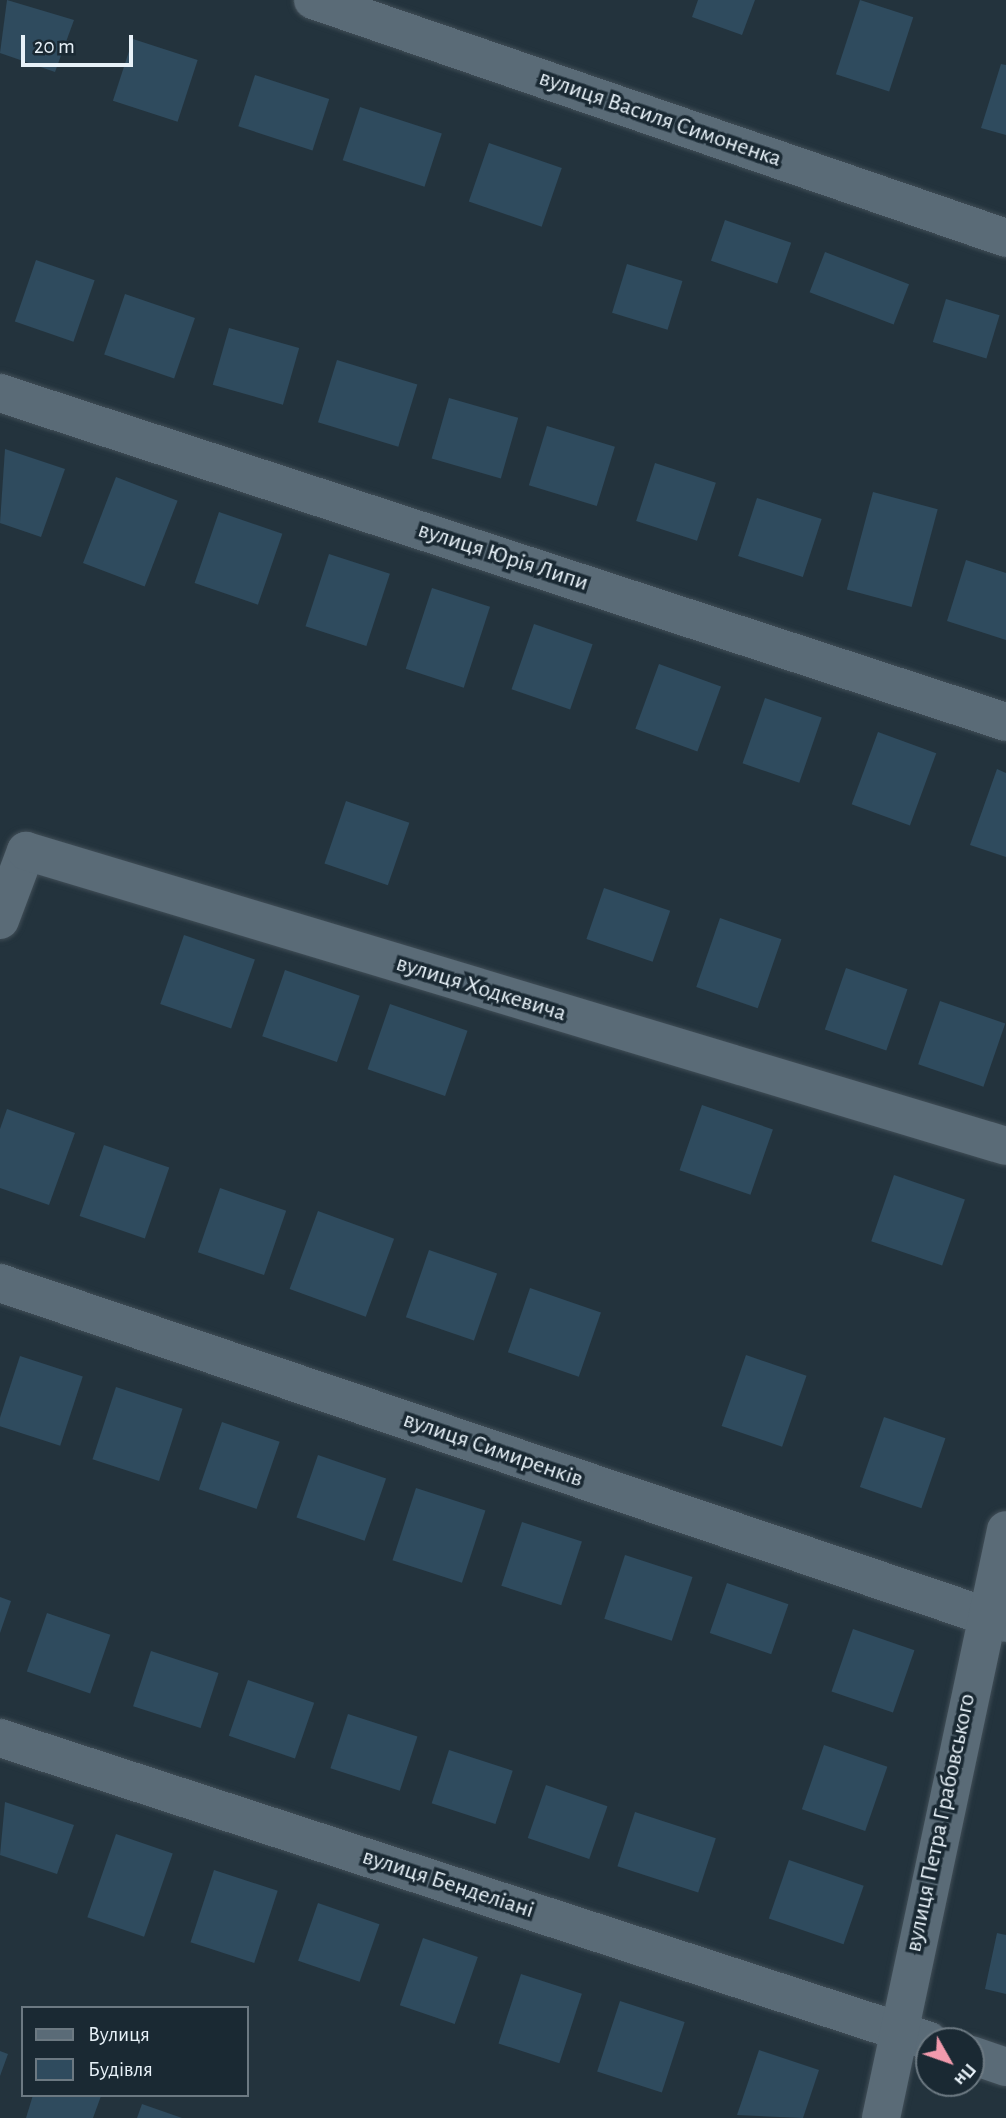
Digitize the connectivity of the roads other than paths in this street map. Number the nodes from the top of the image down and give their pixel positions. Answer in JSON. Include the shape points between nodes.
{"nodes":[{"id":1,"x":313,"y":0,"type":"edge"},
{"id":2,"x":1006,"y":238,"type":"edge"},
{"id":3,"x":0,"y":393,"type":"edge"},
{"id":4,"x":1006,"y":722,"type":"edge"},
{"id":5,"x":0,"y":920,"type":"edge"},
{"id":6,"x":1006,"y":1146,"type":"edge"},
{"id":7,"x":0,"y":1283,"type":"edge"},
{"id":8,"x":1006,"y":1530,"type":"edge"},
{"id":9,"x":996,"y":1619,"type":"edge"},
{"id":10,"x":0,"y":1738,"type":"edge"},
{"id":11,"x":912,"y":2035,"type":"edge"},
{"id":12,"x":985,"y":2060,"type":"edge"},
{"id":13,"x":1006,"y":2067,"type":"edge"},
{"id":14,"x":881,"y":2118,"type":"edge"}],
"edges":[{"from":1,"to":2,"type":"street","name":"вулиця Василя Симоненка"},
{"from":3,"to":4,"type":"street","name":"вулиця Юрія Липи"},
{"from":5,"to":6,"type":"street","name":"вулиця Ходкевича","via":[[26,851]]},
{"from":7,"to":9,"type":"street","name":"вулиця Симиренків"},
{"from":8,"to":9,"type":"street","name":"вулиця Петра Грабовського"},
{"from":9,"to":11,"type":"street","name":"вулиця Петра Грабовського"},
{"from":10,"to":11,"type":"street","name":"вулиця Бенделіані"},
{"from":11,"to":14,"type":"street","name":"вулиця Петра Грабовського"},
{"from":12,"to":13,"type":"street"}]}
